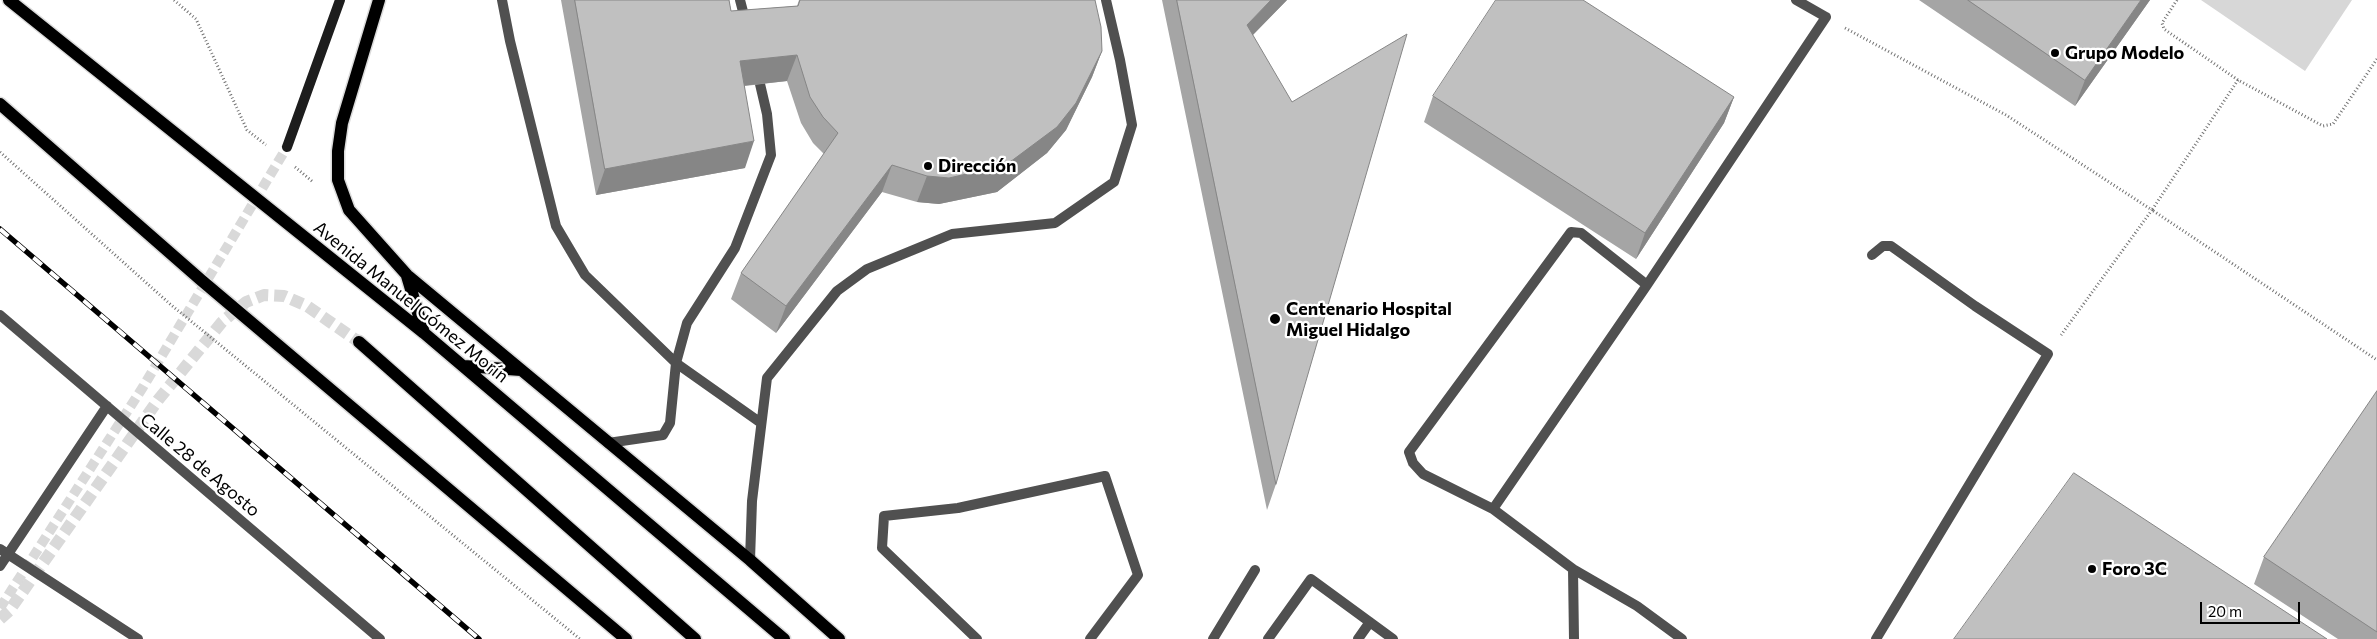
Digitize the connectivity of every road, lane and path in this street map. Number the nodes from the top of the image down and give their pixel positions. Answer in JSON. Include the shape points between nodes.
{"nodes":[{"id":1,"x":9,"y":0,"type":"edge"},
{"id":2,"x":174,"y":0,"type":"edge"},
{"id":3,"x":340,"y":0,"type":"edge"},
{"id":4,"x":379,"y":0,"type":"edge"},
{"id":5,"x":502,"y":0,"type":"edge"},
{"id":6,"x":740,"y":0,"type":"edge"},
{"id":7,"x":1106,"y":0,"type":"edge"},
{"id":8,"x":1796,"y":0,"type":"edge"},
{"id":9,"x":2177,"y":0,"type":"edge"},
{"id":10,"x":1826,"y":17,"type":"junction"},
{"id":11,"x":749,"y":36,"type":"edge"},
{"id":12,"x":2377,"y":59,"type":"edge"},
{"id":13,"x":2238,"y":80,"type":"junction"},
{"id":14,"x":760,"y":84,"type":"edge"},
{"id":15,"x":0,"y":104,"type":"edge"},
{"id":16,"x":287,"y":147,"type":"tunnel mouth"},
{"id":17,"x":271,"y":149,"type":"dead end"},
{"id":18,"x":0,"y":152,"type":"edge"},
{"id":19,"x":287,"y":161,"type":"dead end"},
{"id":20,"x":318,"y":185,"type":"dead end"},
{"id":21,"x":2152,"y":210,"type":"junction"},
{"id":22,"x":1872,"y":255,"type":"dead end"},
{"id":23,"x":407,"y":275,"type":"junction"},
{"id":24,"x":1647,"y":285,"type":"junction"},
{"id":25,"x":0,"y":315,"type":"edge"},
{"id":26,"x":424,"y":333,"type":"junction"},
{"id":27,"x":359,"y":342,"type":"tunnel mouth"},
{"id":28,"x":2048,"y":354,"type":"junction"},
{"id":29,"x":2377,"y":360,"type":"edge"},
{"id":30,"x":676,"y":363,"type":"junction"},
{"id":31,"x":464,"y":366,"type":"junction"},
{"id":32,"x":521,"y":370,"type":"junction"},
{"id":33,"x":107,"y":406,"type":"junction"},
{"id":34,"x":761,"y":423,"type":"junction"},
{"id":35,"x":608,"y":443,"type":"junction"},
{"id":36,"x":1493,"y":509,"type":"junction"},
{"id":37,"x":4,"y":552,"type":"edge"},
{"id":38,"x":750,"y":560,"type":"junction"},
{"id":39,"x":0,"y":566,"type":"edge"},
{"id":40,"x":1573,"y":569,"type":"junction"},
{"id":41,"x":1255,"y":570,"type":"dead end"},
{"id":42,"x":1370,"y":622,"type":"junction"},
{"id":43,"x":138,"y":639,"type":"edge"},
{"id":44,"x":380,"y":639,"type":"edge"},
{"id":45,"x":580,"y":639,"type":"edge"},
{"id":46,"x":626,"y":639,"type":"edge"},
{"id":47,"x":695,"y":639,"type":"edge"},
{"id":48,"x":784,"y":639,"type":"edge"},
{"id":49,"x":839,"y":639,"type":"edge"},
{"id":50,"x":977,"y":639,"type":"edge"},
{"id":51,"x":1090,"y":639,"type":"edge"},
{"id":52,"x":1213,"y":639,"type":"edge"},
{"id":53,"x":1268,"y":639,"type":"edge"},
{"id":54,"x":1358,"y":639,"type":"edge"},
{"id":55,"x":1393,"y":639,"type":"edge"},
{"id":56,"x":1574,"y":639,"type":"edge"},
{"id":57,"x":1682,"y":639,"type":"edge"},
{"id":58,"x":1876,"y":639,"type":"edge"}],
"edges":[{"from":1,"to":26,"type":"main road","name":"Avenida Manuel Gómez Morín"},
{"from":2,"to":17,"type":"path","via":[[196,19],[248,130]]},
{"from":3,"to":16,"type":"main road"},
{"from":4,"to":23,"type":"main road","via":[[342,123],[338,180],[349,210]]},
{"from":5,"to":30,"type":"street","via":[[556,226],[585,275]]},
{"from":6,"to":11,"type":"street"},
{"from":7,"to":34,"type":"street","via":[[1132,126],[1114,182],[1055,224],[952,234],[867,269],[837,290],[767,378]]},
{"from":8,"to":10,"type":"street"},
{"from":9,"to":13,"type":"path","via":[[2162,23],[2164,29]]},
{"from":10,"to":21,"type":"path","via":[[2006,115]]},
{"from":10,"to":24,"type":"street"},
{"from":12,"to":13,"type":"path","via":[[2333,124],[2323,126]]},
{"from":13,"to":21,"type":"path"},
{"from":14,"to":30,"type":"street","via":[[771,156],[735,248],[687,323]]},
{"from":15,"to":46,"type":"main road","via":[[201,280]]},
{"from":18,"to":45,"type":"path","via":[[170,304]]},
{"from":19,"to":20,"type":"path"},
{"from":21,"to":28,"type":"path"},
{"from":21,"to":29,"type":"path"},
{"from":22,"to":28,"type":"street","via":[[1883,246],[1891,246]]},
{"from":23,"to":26,"type":"main road"},
{"from":23,"to":32,"type":"main road"},
{"from":24,"to":36,"type":"street"},
{"from":24,"to":36,"type":"street","via":[[1581,233],[1571,232],[1409,452],[1413,463],[1423,474]]},
{"from":25,"to":33,"type":"street","name":"Calle 28 de Agosto"},
{"from":26,"to":31,"type":"main road","name":"Avenida Manuel Gómez Morín"},
{"from":27,"to":47,"type":"main road"},
{"from":28,"to":58,"type":"street"},
{"from":30,"to":34,"type":"street"},
{"from":30,"to":35,"type":"street","via":[[670,423],[663,435]]},
{"from":31,"to":32,"type":"main road"},
{"from":31,"to":48,"type":"main road","name":"Avenida Manuel Gómez Morín"},
{"from":32,"to":35,"type":"main road"},
{"from":33,"to":37,"type":"street"},
{"from":33,"to":44,"type":"street","name":"Calle 28 de Agosto"},
{"from":34,"to":38,"type":"street","via":[[752,501]]},
{"from":35,"to":38,"type":"main road"},
{"from":36,"to":40,"type":"street"},
{"from":37,"to":39,"type":"street"},
{"from":37,"to":43,"type":"street"},
{"from":38,"to":49,"type":"main road"},
{"from":40,"to":56,"type":"street"},
{"from":40,"to":57,"type":"street","via":[[1637,606]]},
{"from":41,"to":52,"type":"street"},
{"from":42,"to":53,"type":"street","via":[[1311,579]]},
{"from":42,"to":54,"type":"street"},
{"from":42,"to":55,"type":"street"},
{"from":50,"to":51,"type":"street","via":[[882,548],[884,516],[958,508],[1105,476],[1138,575]]}]}
